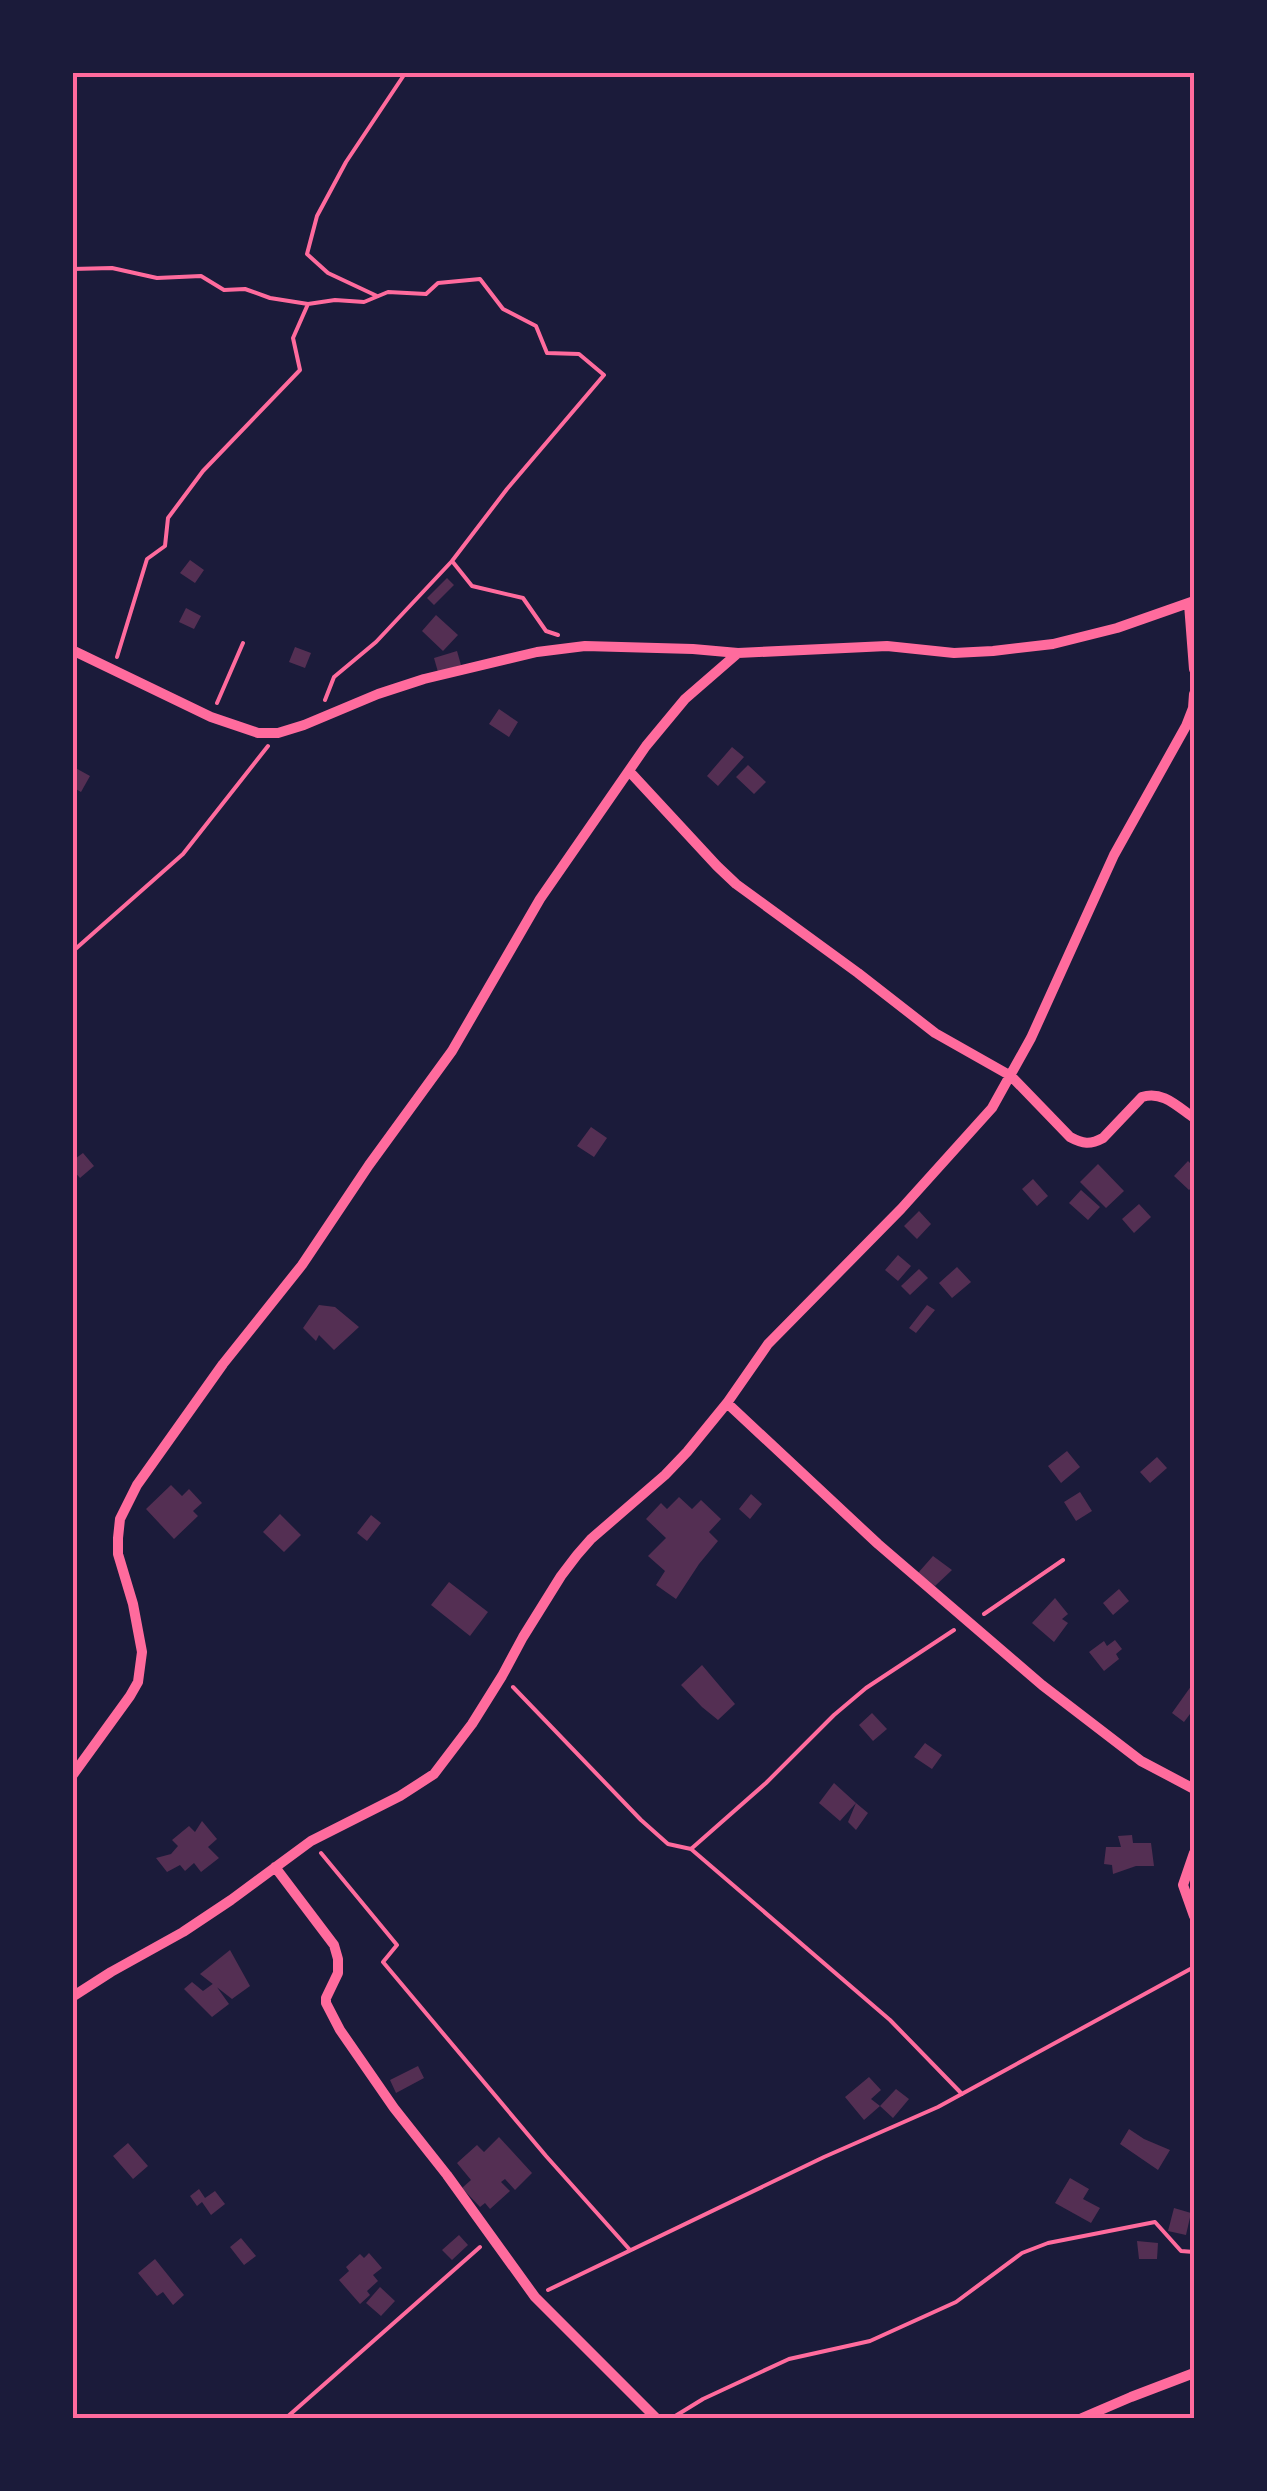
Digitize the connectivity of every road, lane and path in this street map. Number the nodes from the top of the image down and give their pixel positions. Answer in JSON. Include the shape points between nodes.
{"nodes":[{"id":1,"x":406,"y":72,"type":"edge"},
{"id":2,"x":72,"y":269,"type":"edge"},
{"id":3,"x":377,"y":296,"type":"junction"},
{"id":4,"x":308,"y":304,"type":"junction"},
{"id":5,"x":452,"y":560,"type":"junction"},
{"id":6,"x":1192,"y":602,"type":"edge"},
{"id":7,"x":243,"y":643,"type":"dead end"},
{"id":8,"x":584,"y":646,"type":"junction"},
{"id":9,"x":72,"y":650,"type":"edge"},
{"id":10,"x":738,"y":653,"type":"junction"},
{"id":11,"x":1194,"y":669,"type":"edge"},
{"id":12,"x":113,"y":671,"type":"junction"},
{"id":13,"x":1194,"y":694,"type":"edge"},
{"id":14,"x":211,"y":716,"type":"junction"},
{"id":15,"x":304,"y":725,"type":"junction"},
{"id":16,"x":278,"y":733,"type":"junction"},
{"id":17,"x":629,"y":770,"type":"junction"},
{"id":18,"x":72,"y":952,"type":"edge"},
{"id":19,"x":1011,"y":1076,"type":"junction"},
{"id":20,"x":1194,"y":1118,"type":"edge"},
{"id":21,"x":727,"y":1402,"type":"junction"},
{"id":22,"x":1063,"y":1560,"type":"dead end"},
{"id":23,"x":969,"y":1620,"type":"junction"},
{"id":24,"x":502,"y":1676,"type":"junction"},
{"id":25,"x":72,"y":1776,"type":"edge"},
{"id":26,"x":1194,"y":1789,"type":"edge"},
{"id":27,"x":311,"y":1841,"type":"junction"},
{"id":28,"x":690,"y":1849,"type":"junction"},
{"id":29,"x":1194,"y":1854,"type":"edge"},
{"id":30,"x":275,"y":1868,"type":"junction"},
{"id":31,"x":1194,"y":1916,"type":"edge"},
{"id":32,"x":1194,"y":1967,"type":"edge"},
{"id":33,"x":72,"y":1997,"type":"edge"},
{"id":34,"x":962,"y":2094,"type":"junction"},
{"id":35,"x":492,"y":2237,"type":"junction"},
{"id":36,"x":630,"y":2250,"type":"junction"},
{"id":37,"x":1194,"y":2252,"type":"edge"},
{"id":38,"x":535,"y":2297,"type":"junction"},
{"id":39,"x":1194,"y":2373,"type":"edge"},
{"id":40,"x":286,"y":2418,"type":"edge"},
{"id":41,"x":656,"y":2418,"type":"edge"},
{"id":42,"x":672,"y":2418,"type":"edge"},
{"id":43,"x":1082,"y":2418,"type":"edge"}],
"edges":[{"from":1,"to":3,"type":"path","via":[[346,162],[317,216],[307,254],[328,274]]},
{"from":2,"to":4,"type":"path","via":[[202,276],[224,290]]},
{"from":3,"to":4,"type":"path"},
{"from":3,"to":5,"type":"path","via":[[426,294],[438,283],[480,279],[503,308],[536,326],[547,353],[578,354],[604,376]]},
{"from":4,"to":12,"type":"path","via":[[294,338],[300,370],[168,518],[165,546],[147,559]]},
{"from":5,"to":8,"type":"path","via":[[472,586],[522,598],[546,630]]},
{"from":5,"to":15,"type":"path","via":[[334,677],[322,706]]},
{"from":6,"to":10,"type":"street","via":[[1069,640],[993,651],[887,646]]},
{"from":6,"to":11,"type":"street"},
{"from":7,"to":14,"type":"path"},
{"from":8,"to":10,"type":"street"},
{"from":8,"to":15,"type":"street","via":[[424,679]]},
{"from":9,"to":12,"type":"street"},
{"from":10,"to":17,"type":"street","via":[[685,699]]},
{"from":12,"to":14,"type":"street"},
{"from":13,"to":19,"type":"street","via":[[1186,726],[1114,855]]},
{"from":14,"to":16,"type":"street"},
{"from":15,"to":16,"type":"street"},
{"from":16,"to":18,"type":"path","via":[[183,854]]},
{"from":17,"to":19,"type":"street","via":[[736,884],[935,1033]]},
{"from":17,"to":25,"type":"street","via":[[540,899],[452,1051],[137,1485],[120,1519],[118,1554],[142,1652],[138,1682]]},
{"from":19,"to":20,"type":"street","via":[[1061,1129],[1088,1144],[1148,1094]]},
{"from":19,"to":21,"type":"street","via":[[969,1136],[768,1344]]},
{"from":21,"to":23,"type":"street"},
{"from":21,"to":24,"type":"street","via":[[665,1476],[577,1555]]},
{"from":22,"to":23,"type":"path"},
{"from":23,"to":26,"type":"street","via":[[1140,1761]]},
{"from":23,"to":28,"type":"path","via":[[855,1698]]},
{"from":24,"to":27,"type":"street","via":[[434,1774]]},
{"from":24,"to":28,"type":"path","via":[[640,1820],[668,1844]]},
{"from":27,"to":30,"type":"street"},
{"from":27,"to":36,"type":"path","via":[[396,1945],[383,1962]]},
{"from":28,"to":34,"type":"path","via":[[890,2020]]},
{"from":29,"to":31,"type":"street","via":[[1184,1885]]},
{"from":30,"to":33,"type":"street"},
{"from":30,"to":35,"type":"street","via":[[334,1945],[338,1973],[326,1998],[331,2016]]},
{"from":32,"to":34,"type":"path"},
{"from":34,"to":36,"type":"path"},
{"from":35,"to":38,"type":"street"},
{"from":35,"to":40,"type":"path"},
{"from":36,"to":38,"type":"path"},
{"from":37,"to":42,"type":"path","via":[[1181,2251],[1154,2222],[1048,2243],[1022,2253],[956,2302],[870,2341],[789,2358]]},
{"from":38,"to":41,"type":"street"},
{"from":39,"to":43,"type":"street"}]}
